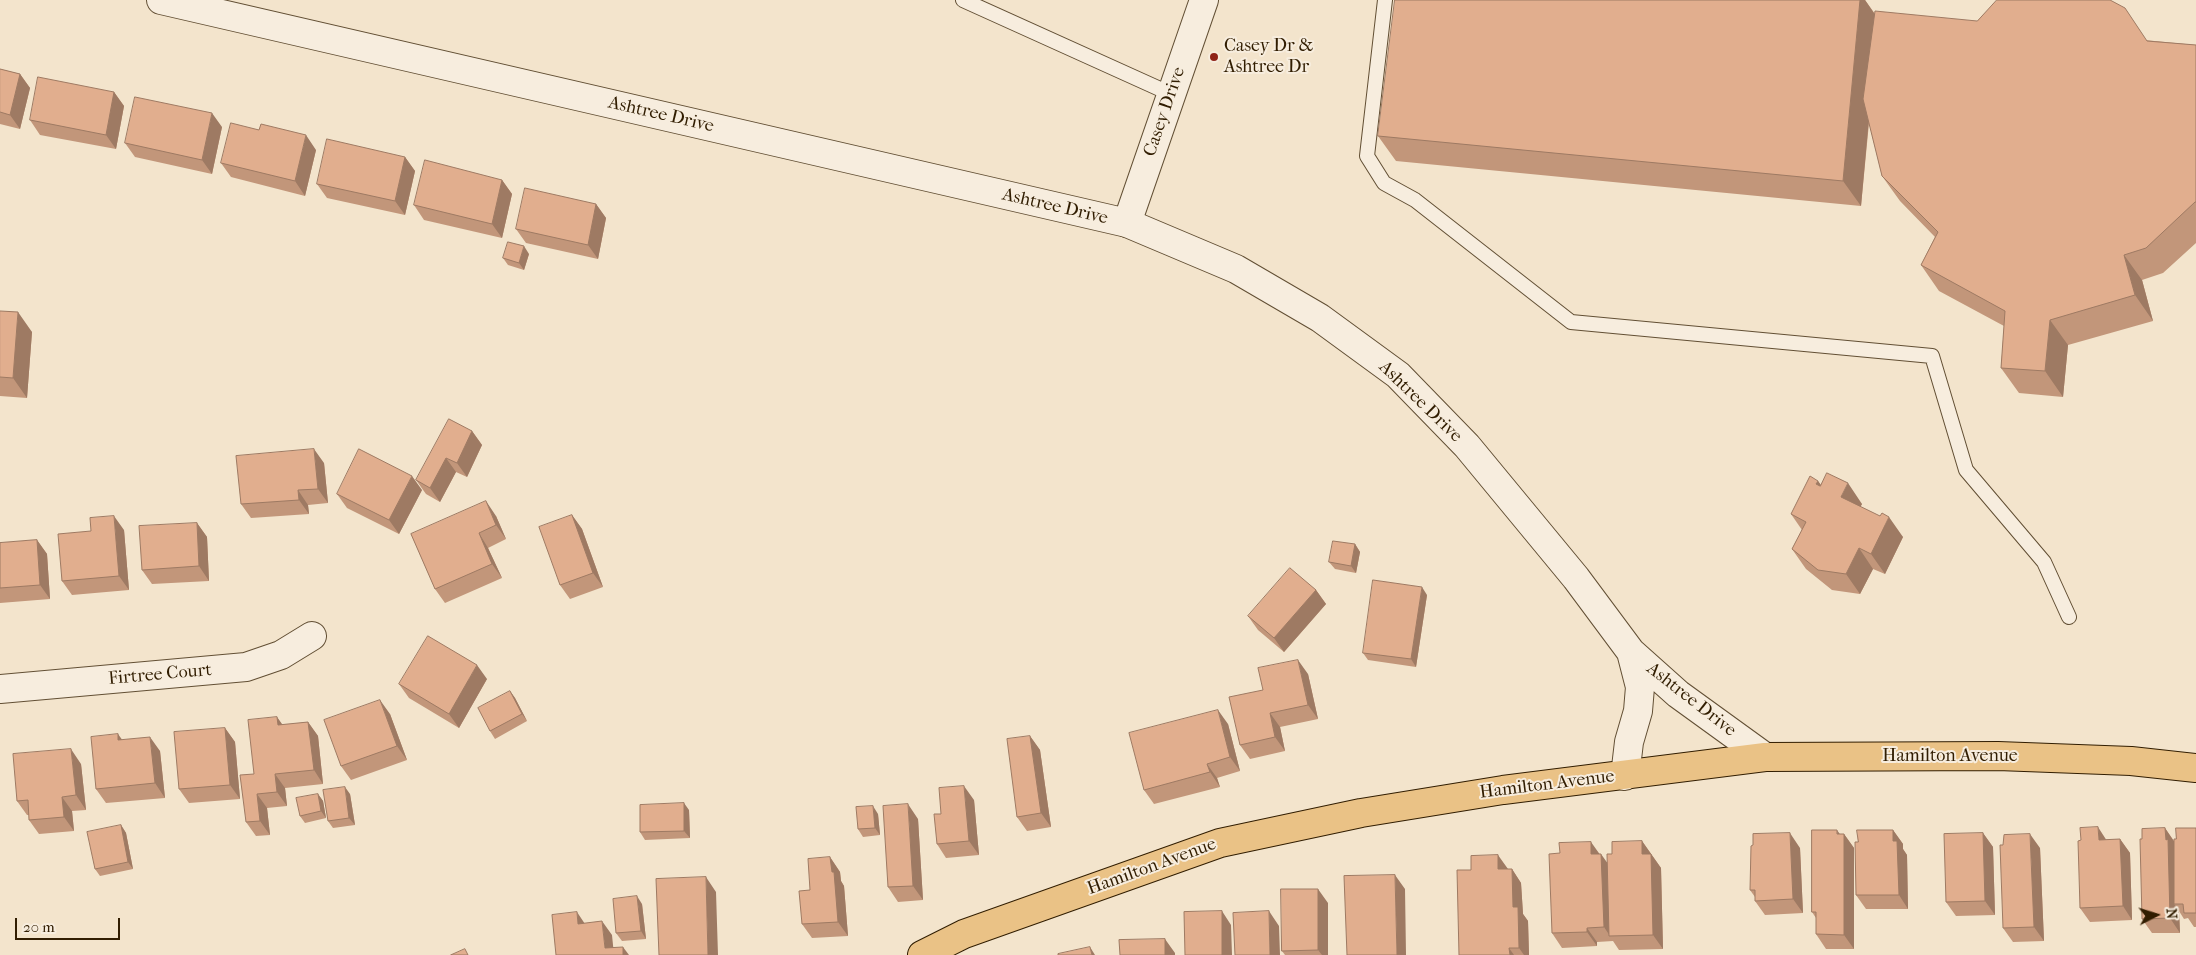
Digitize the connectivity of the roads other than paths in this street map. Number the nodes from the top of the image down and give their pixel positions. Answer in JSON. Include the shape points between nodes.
{"nodes":[{"id":1,"x":161,"y":0,"type":"edge"},
{"id":2,"x":963,"y":0,"type":"edge"},
{"id":3,"x":1204,"y":0,"type":"edge"},
{"id":4,"x":1385,"y":0,"type":"edge"},
{"id":5,"x":1171,"y":94,"type":"junction"},
{"id":6,"x":1127,"y":223,"type":"junction"},
{"id":7,"x":2069,"y":617,"type":"dead end"},
{"id":8,"x":312,"y":636,"type":"dead end"},
{"id":9,"x":1631,"y":652,"type":"junction"},
{"id":10,"x":0,"y":689,"type":"edge"},
{"id":11,"x":1765,"y":757,"type":"junction"},
{"id":12,"x":2196,"y":768,"type":"edge"},
{"id":13,"x":1625,"y":776,"type":"junction"},
{"id":14,"x":922,"y":955,"type":"edge"}],
"edges":[{"from":1,"to":6,"type":"street","name":"Ashtree Drive"},
{"from":2,"to":5,"type":"lane"},
{"from":3,"to":5,"type":"street","name":"Casey Drive"},
{"from":4,"to":7,"type":"lane","via":[[1367,156],[1384,183],[1415,200],[1571,322],[1932,356],[1966,470],[2044,562]]},
{"from":5,"to":6,"type":"street","name":"Casey Drive"},
{"from":6,"to":9,"type":"street","name":"Ashtree Drive","via":[[1236,270],[1320,318],[1398,375],[1473,454],[1576,578]]},
{"from":8,"to":10,"type":"street","name":"Firtree Court","via":[[281,655],[246,667]]},
{"from":9,"to":11,"type":"street","name":"Ashtree Drive","via":[[1678,694]]},
{"from":9,"to":13,"type":"street","via":[[1640,687]]},
{"from":11,"to":12,"type":"main road","name":"Hamilton Avenue","via":[[1998,756],[2131,761]]},
{"from":11,"to":13,"type":"main road","name":"Hamilton Avenue"},
{"from":13,"to":14,"type":"main road","name":"Hamilton Avenue","via":[[1503,790],[1360,812],[1220,842],[964,934]]}]}
